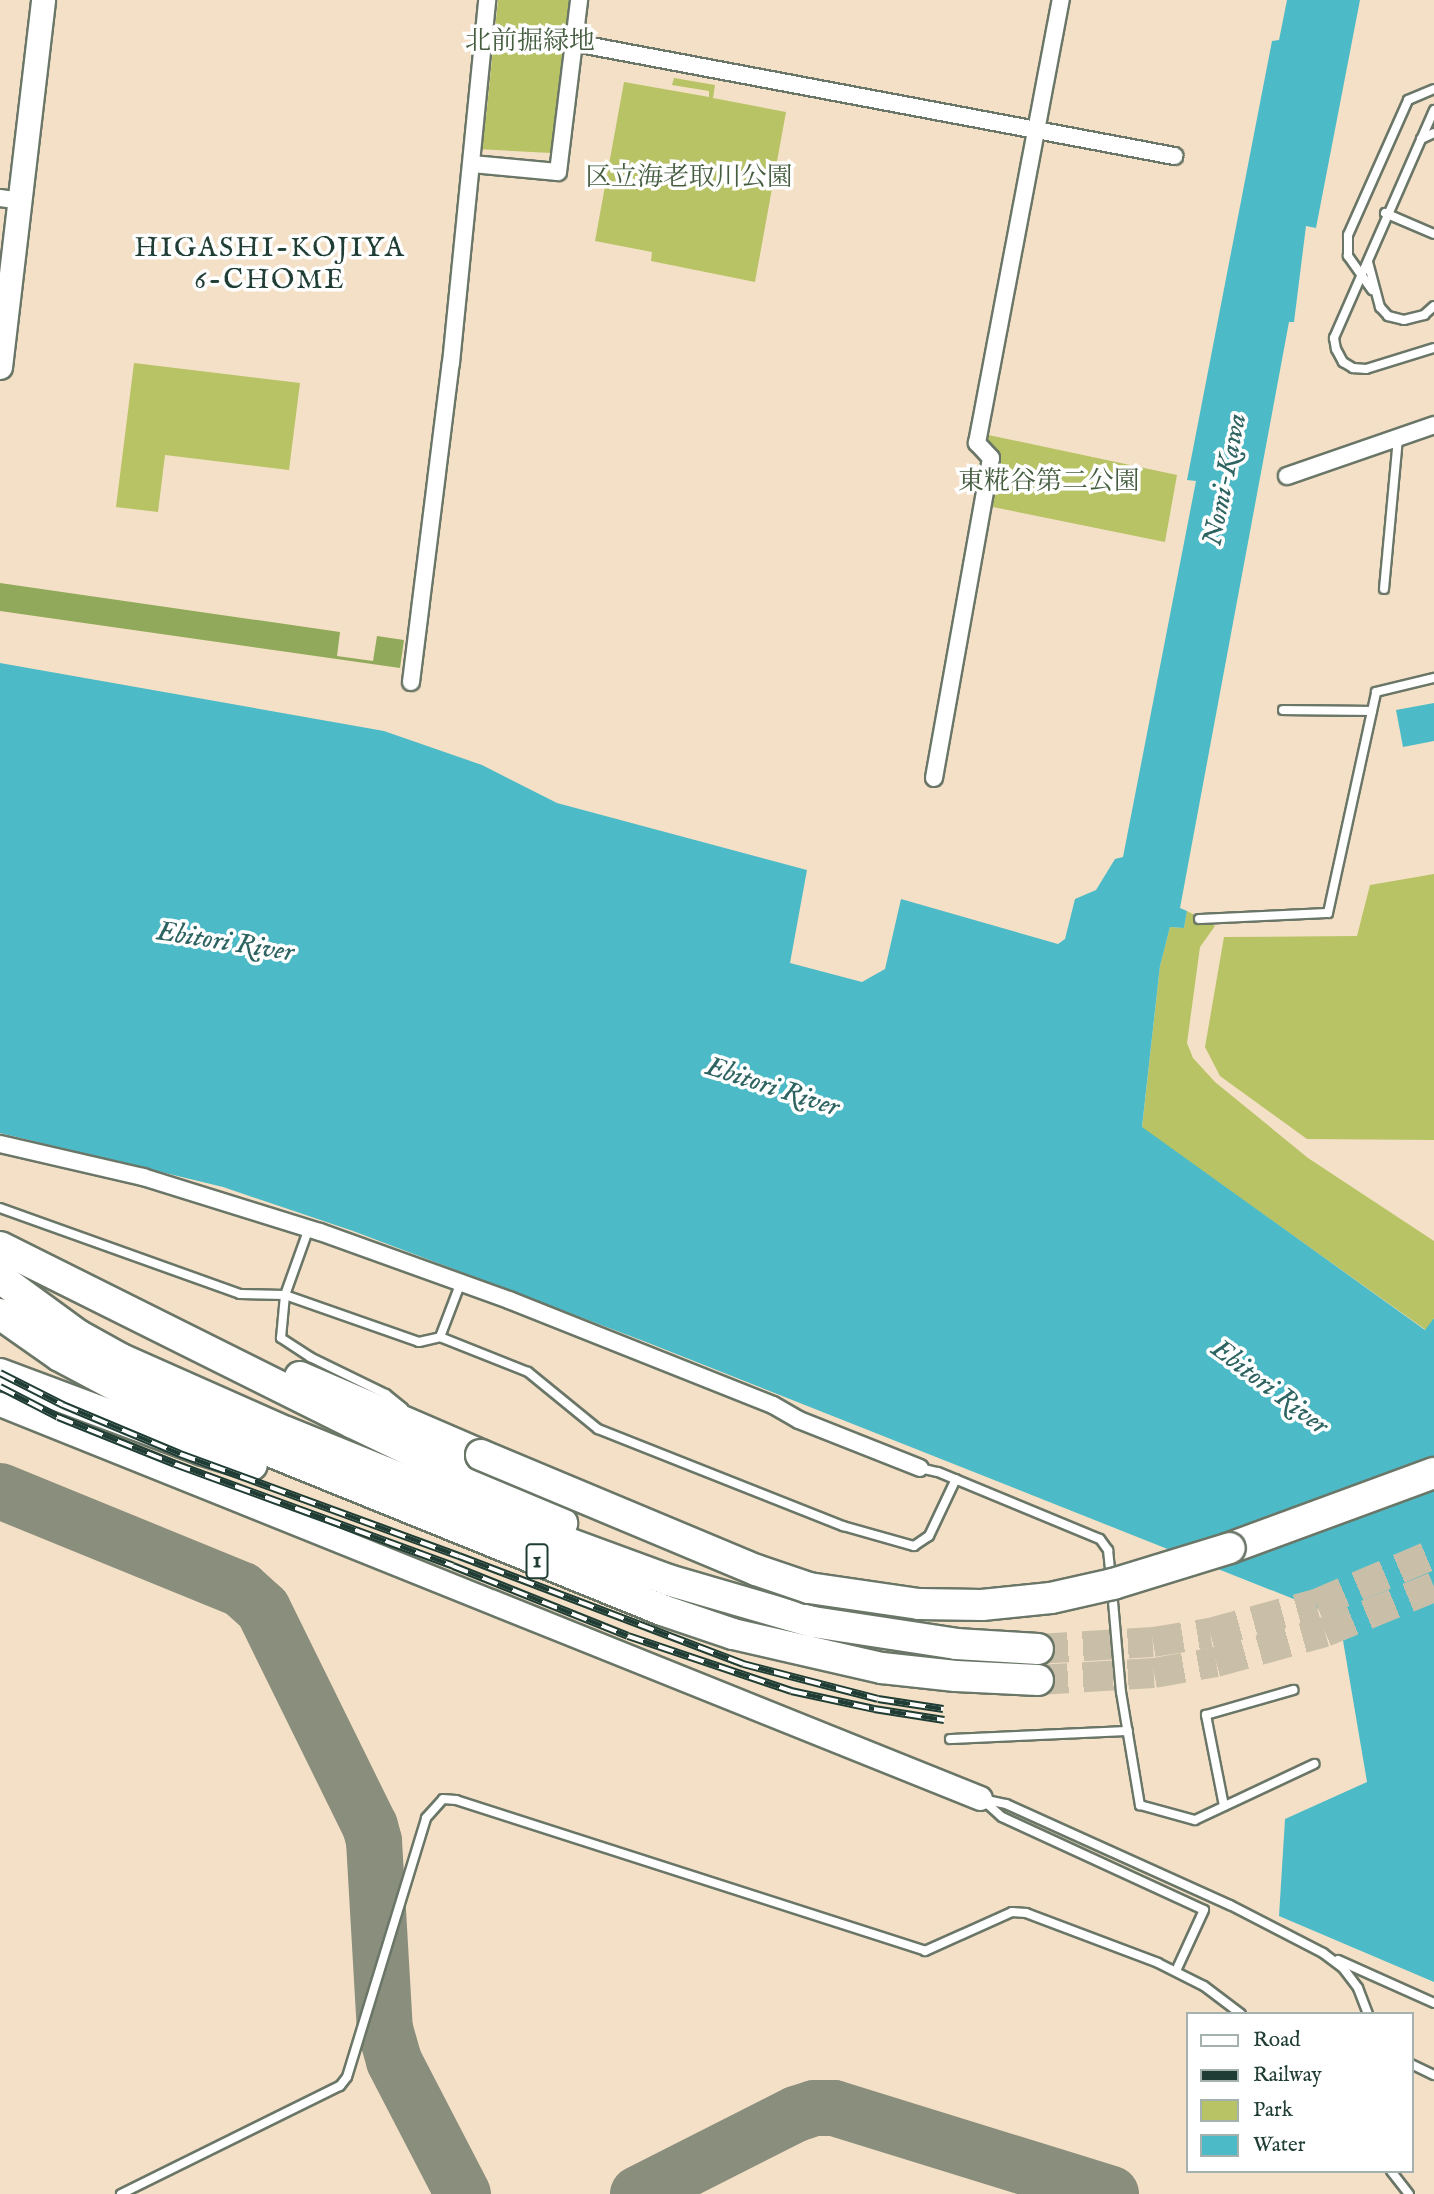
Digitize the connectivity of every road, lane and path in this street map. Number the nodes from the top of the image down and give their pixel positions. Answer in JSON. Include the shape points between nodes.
{"nodes":[{"id":1,"x":43,"y":0,"type":"edge"},
{"id":2,"x":487,"y":0,"type":"edge"},
{"id":3,"x":579,"y":0,"type":"edge"},
{"id":4,"x":1061,"y":0,"type":"edge"},
{"id":5,"x":575,"y":43,"type":"junction"},
{"id":6,"x":1434,"y":89,"type":"edge"},
{"id":7,"x":1434,"y":110,"type":"edge"},
{"id":8,"x":1035,"y":130,"type":"junction"},
{"id":9,"x":1434,"y":133,"type":"edge"},
{"id":10,"x":1174,"y":156,"type":"dead end"},
{"id":11,"x":479,"y":165,"type":"junction"},
{"id":12,"x":10,"y":200,"type":"edge"},
{"id":13,"x":1385,"y":213,"type":"junction"},
{"id":14,"x":1434,"y":234,"type":"edge"},
{"id":15,"x":1376,"y":296,"type":"junction"},
{"id":16,"x":1434,"y":306,"type":"edge"},
{"id":17,"x":1434,"y":348,"type":"edge"},
{"id":18,"x":0,"y":367,"type":"edge"},
{"id":19,"x":1434,"y":425,"type":"edge"},
{"id":20,"x":1398,"y":438,"type":"junction"},
{"id":21,"x":1287,"y":476,"type":"dead end"},
{"id":22,"x":1384,"y":589,"type":"dead end"},
{"id":23,"x":1434,"y":678,"type":"edge"},
{"id":24,"x":411,"y":682,"type":"dead end"},
{"id":25,"x":1283,"y":710,"type":"dead end"},
{"id":26,"x":1372,"y":711,"type":"junction"},
{"id":27,"x":934,"y":778,"type":"dead end"},
{"id":28,"x":1199,"y":919,"type":"dead end"},
{"id":29,"x":0,"y":1144,"type":"edge"},
{"id":30,"x":0,"y":1208,"type":"edge"},
{"id":31,"x":309,"y":1228,"type":"junction"},
{"id":32,"x":0,"y":1247,"type":"edge"},
{"id":33,"x":0,"y":1278,"type":"edge"},
{"id":34,"x":461,"y":1282,"type":"junction"},
{"id":35,"x":285,"y":1295,"type":"junction"},
{"id":36,"x":0,"y":1314,"type":"edge"},
{"id":37,"x":143,"y":1316,"type":"junction"},
{"id":38,"x":440,"y":1337,"type":"junction"},
{"id":39,"x":69,"y":1346,"type":"junction"},
{"id":40,"x":0,"y":1374,"type":"edge"},
{"id":41,"x":0,"y":1404,"type":"edge"},
{"id":42,"x":432,"y":1433,"type":"junction"},
{"id":43,"x":920,"y":1468,"type":"joint"},
{"id":44,"x":1434,"y":1473,"type":"edge"},
{"id":45,"x":956,"y":1479,"type":"junction"},
{"id":46,"x":433,"y":1520,"type":"junction"},
{"id":47,"x":745,"y":1603,"type":"junction"},
{"id":48,"x":1038,"y":1649,"type":"tunnel mouth"},
{"id":49,"x":1038,"y":1680,"type":"tunnel mouth"},
{"id":50,"x":1293,"y":1690,"type":"dead end"},
{"id":51,"x":1128,"y":1731,"type":"junction"},
{"id":52,"x":950,"y":1739,"type":"dead end"},
{"id":53,"x":1314,"y":1764,"type":"dead end"},
{"id":54,"x":981,"y":1798,"type":"junction"},
{"id":55,"x":1224,"y":1806,"type":"junction"},
{"id":56,"x":1323,"y":1953,"type":"junction"},
{"id":57,"x":1175,"y":1971,"type":"junction"},
{"id":58,"x":1434,"y":2003,"type":"edge"},
{"id":59,"x":1238,"y":2012,"type":"edge"},
{"id":60,"x":1367,"y":2012,"type":"edge"},
{"id":61,"x":1413,"y":2065,"type":"edge"},
{"id":62,"x":1434,"y":2075,"type":"edge"},
{"id":63,"x":1393,"y":2173,"type":"edge"},
{"id":64,"x":121,"y":2194,"type":"edge"},
{"id":65,"x":1409,"y":2194,"type":"edge"}],
"edges":[{"from":1,"to":12,"type":"street"},
{"from":2,"to":11,"type":"street"},
{"from":3,"to":5,"type":"street"},
{"from":4,"to":8,"type":"street"},
{"from":5,"to":8,"type":"street"},
{"from":5,"to":11,"type":"street","via":[[558,172]]},
{"from":6,"to":15,"type":"lane","via":[[1408,100],[1348,235],[1348,256]]},
{"from":7,"to":17,"type":"lane","via":[[1334,338],[1343,362],[1353,368],[1366,369]]},
{"from":8,"to":10,"type":"street"},
{"from":8,"to":27,"type":"street","via":[[976,443],[991,458]]},
{"from":9,"to":13,"type":"lane","via":[[1417,141]]},
{"from":11,"to":24,"type":"street"},
{"from":12,"to":18,"type":"street"},
{"from":13,"to":14,"type":"lane"},
{"from":13,"to":15,"type":"lane","via":[[1368,255]]},
{"from":15,"to":16,"type":"lane","via":[[1388,316],[1404,320],[1424,315]]},
{"from":19,"to":20,"type":"street"},
{"from":20,"to":21,"type":"street"},
{"from":20,"to":22,"type":"lane"},
{"from":23,"to":26,"type":"lane","via":[[1376,692]]},
{"from":25,"to":26,"type":"lane"},
{"from":26,"to":28,"type":"lane","via":[[1328,913]]},
{"from":29,"to":31,"type":"street","via":[[143,1177]]},
{"from":30,"to":35,"type":"lane","via":[[240,1294]]},
{"from":31,"to":34,"type":"street"},
{"from":31,"to":35,"type":"lane"},
{"from":32,"to":37,"type":"highway"},
{"from":33,"to":39,"type":"highway","number":"1"},
{"from":34,"to":38,"type":"lane"},
{"from":34,"to":43,"type":"street"},
{"from":35,"to":38,"type":"lane","via":[[419,1342]]},
{"from":35,"to":42,"type":"lane","via":[[281,1338],[386,1394]]},
{"from":36,"to":39,"type":"highway","number":"1"},
{"from":37,"to":42,"type":"highway"},
{"from":37,"to":47,"type":"highway","via":[[553,1519]]},
{"from":38,"to":45,"type":"lane","via":[[528,1372],[598,1429],[843,1526],[914,1546],[929,1536]]},
{"from":39,"to":46,"type":"highway","number":"1","via":[[185,1419]]},
{"from":39,"to":47,"type":"highway","number":"1","via":[[121,1359],[489,1514],[668,1580]]},
{"from":40,"to":46,"type":"highway","via":[[203,1450]]},
{"from":41,"to":54,"type":"street"},
{"from":42,"to":44,"type":"highway","bridge":true,"via":[[743,1565],[809,1588],[919,1604],[982,1605],[1051,1598],[1113,1584],[1230,1548]]},
{"from":43,"to":45,"type":"lane"},
{"from":45,"to":51,"type":"lane","via":[[1100,1539],[1108,1550]]},
{"from":46,"to":49,"type":"highway","number":"1","via":[[662,1610],[745,1637],[882,1668]]},
{"from":47,"to":48,"type":"highway","number":"1","via":[[813,1622],[882,1634]]},
{"from":50,"to":55,"type":"lane","via":[[1206,1715]]},
{"from":51,"to":52,"type":"lane"},
{"from":51,"to":55,"type":"lane","via":[[1140,1805],[1195,1820]]},
{"from":53,"to":55,"type":"lane"},
{"from":54,"to":56,"type":"lane","via":[[1006,1804],[1230,1905]]},
{"from":54,"to":57,"type":"lane","via":[[1002,1817],[1204,1910]]},
{"from":56,"to":58,"type":"lane"},
{"from":56,"to":60,"type":"lane","via":[[1343,1968]]},
{"from":57,"to":59,"type":"lane"},
{"from":57,"to":64,"type":"lane","via":[[1026,1913],[1012,1912],[925,1951],[443,1799],[426,1818],[347,2077],[340,2086]]},
{"from":61,"to":62,"type":"lane"},
{"from":63,"to":65,"type":"lane"}]}
